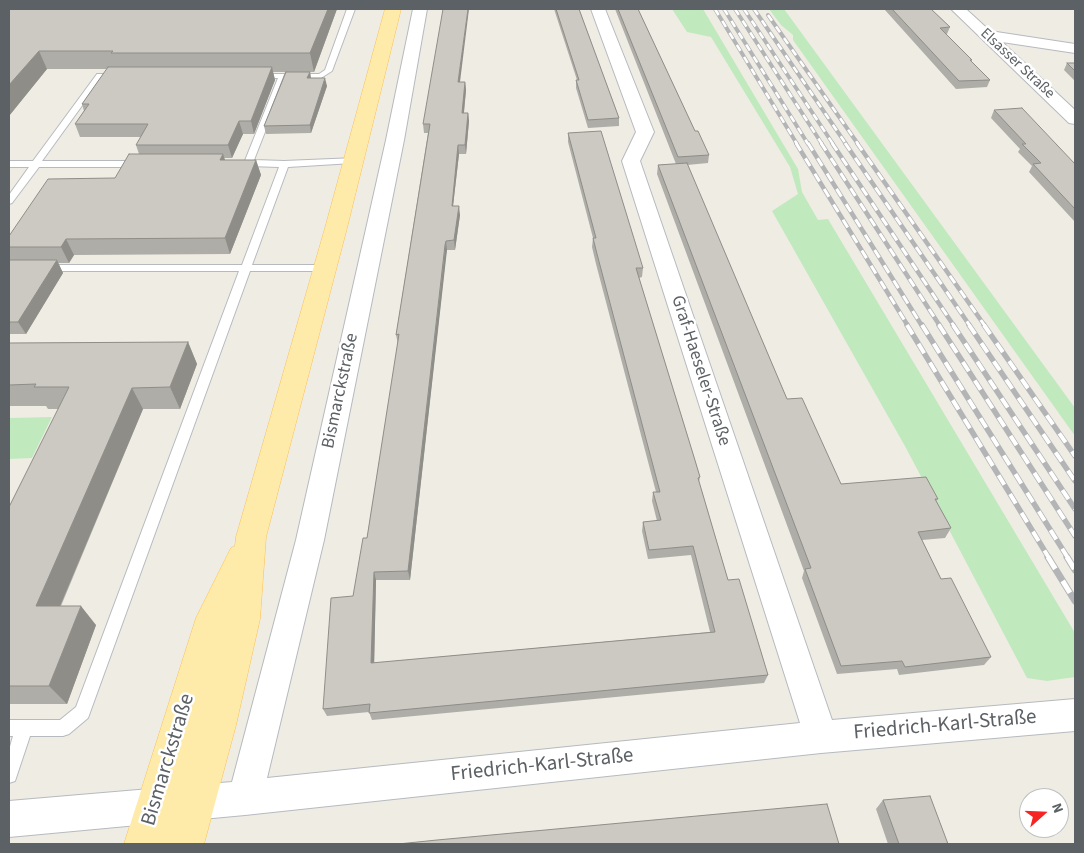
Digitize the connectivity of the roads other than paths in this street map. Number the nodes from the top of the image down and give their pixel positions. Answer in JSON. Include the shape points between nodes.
{"nodes":[{"id":1,"x":351,"y":9,"type":"edge"},
{"id":2,"x":393,"y":9,"type":"edge"},
{"id":3,"x":420,"y":9,"type":"edge"},
{"id":4,"x":598,"y":9,"type":"edge"},
{"id":5,"x":958,"y":9,"type":"edge"},
{"id":6,"x":986,"y":35,"type":"junction"},
{"id":7,"x":1075,"y":48,"type":"edge"},
{"id":8,"x":129,"y":76,"type":"edge"},
{"id":9,"x":244,"y":76,"type":"edge"},
{"id":10,"x":283,"y":76,"type":"junction"},
{"id":11,"x":1075,"y":119,"type":"edge"},
{"id":12,"x":353,"y":160,"type":"junction"},
{"id":13,"x":9,"y":164,"type":"edge"},
{"id":14,"x":36,"y":164,"type":"junction"},
{"id":15,"x":152,"y":164,"type":"edge"},
{"id":16,"x":284,"y":164,"type":"junction"},
{"id":17,"x":9,"y":201,"type":"edge"},
{"id":18,"x":38,"y":268,"type":"edge"},
{"id":19,"x":245,"y":268,"type":"junction"},
{"id":20,"x":325,"y":268,"type":"junction"},
{"id":21,"x":251,"y":538,"type":"junction"},
{"id":22,"x":1075,"y":715,"type":"edge"},
{"id":23,"x":16,"y":728,"type":"edge"},
{"id":24,"x":821,"y":737,"type":"junction"},
{"id":25,"x":9,"y":775,"type":"edge"},
{"id":26,"x":249,"y":785,"type":"junction"},
{"id":27,"x":196,"y":802,"type":"junction"},
{"id":28,"x":156,"y":806,"type":"junction"},
{"id":29,"x":9,"y":819,"type":"edge"},
{"id":30,"x":144,"y":844,"type":"edge"},
{"id":31,"x":184,"y":844,"type":"edge"}],
"edges":[{"from":1,"to":10,"type":"lane","via":[[328,71],[321,76]]},
{"from":2,"to":12,"type":"main road","name":"Bismarckstraße"},
{"from":3,"to":26,"type":"street","name":"Bismarckstraße","via":[[310,540]]},
{"from":4,"to":24,"type":"street","name":"Graf-Haeseler-Straße","via":[[645,132],[631,161]]},
{"from":5,"to":6,"type":"street","name":"Elsasser Straße"},
{"from":6,"to":7,"type":"street"},
{"from":6,"to":11,"type":"street","name":"Elsasser Straße"},
{"from":8,"to":14,"type":"lane","via":[[100,76]]},
{"from":9,"to":10,"type":"lane"},
{"from":10,"to":16,"type":"lane","via":[[244,163]]},
{"from":12,"to":16,"type":"lane"},
{"from":12,"to":20,"type":"main road","name":"Bismarckstraße"},
{"from":13,"to":14,"type":"lane"},
{"from":14,"to":15,"type":"lane"},
{"from":14,"to":17,"type":"lane"},
{"from":16,"to":19,"type":"lane"},
{"from":18,"to":19,"type":"lane"},
{"from":19,"to":20,"type":"lane"},
{"from":19,"to":23,"type":"lane","via":[[82,712],[63,728]]},
{"from":20,"to":21,"type":"main road","name":"Bismarckstraße"},
{"from":21,"to":27,"type":"main road","name":"Bismarckstraße","via":[[243,619]]},
{"from":21,"to":28,"type":"main road","name":"Bismarckstraße","via":[[213,618]]},
{"from":22,"to":24,"type":"street","name":"Friedrich-Karl-Straße"},
{"from":23,"to":25,"type":"lane"},
{"from":24,"to":26,"type":"street","name":"Friedrich-Karl-Straße"},
{"from":26,"to":27,"type":"street","name":"Friedrich-Karl-Straße"},
{"from":27,"to":28,"type":"street","name":"Friedrich-Karl-Straße"},
{"from":27,"to":31,"type":"main road","name":"Bismarckstraße"},
{"from":28,"to":29,"type":"street","name":"Friedrich-Karl-Straße"},
{"from":28,"to":30,"type":"main road","name":"Bismarckstraße"}]}
